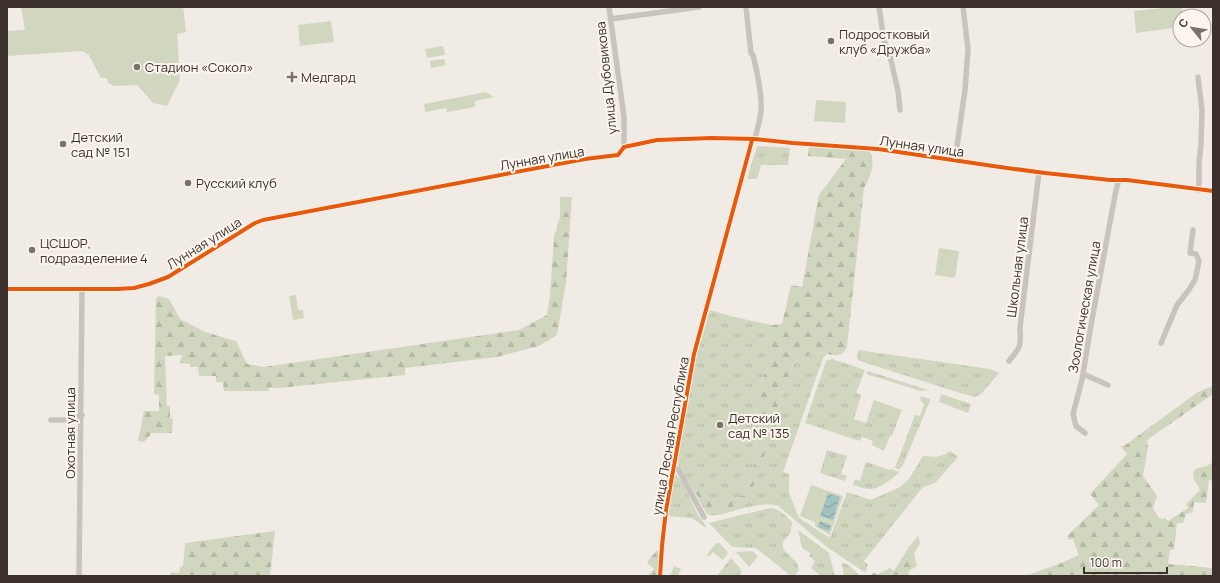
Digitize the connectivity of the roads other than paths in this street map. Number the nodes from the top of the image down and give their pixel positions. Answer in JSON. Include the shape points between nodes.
{"nodes":[{"id":1,"x":609,"y":7,"type":"edge"},
{"id":2,"x":699,"y":7,"type":"edge"},
{"id":3,"x":746,"y":7,"type":"edge"},
{"id":4,"x":879,"y":7,"type":"edge"},
{"id":5,"x":963,"y":7,"type":"edge"},
{"id":6,"x":610,"y":19,"type":"junction"},
{"id":7,"x":1198,"y":76,"type":"dead end"},
{"id":8,"x":900,"y":110,"type":"dead end"},
{"id":9,"x":754,"y":139,"type":"junction"},
{"id":10,"x":624,"y":147,"type":"junction"},
{"id":11,"x":955,"y":160,"type":"junction"},
{"id":12,"x":1039,"y":172,"type":"junction"},
{"id":13,"x":1119,"y":180,"type":"junction"},
{"id":14,"x":1198,"y":190,"type":"junction"},
{"id":15,"x":1213,"y":191,"type":"edge"},
{"id":16,"x":1193,"y":230,"type":"dead end"},
{"id":17,"x":7,"y":289,"type":"edge"},
{"id":18,"x":82,"y":290,"type":"junction"},
{"id":19,"x":1161,"y":343,"type":"dead end"},
{"id":20,"x":1009,"y":361,"type":"dead end"},
{"id":21,"x":1084,"y":374,"type":"junction"},
{"id":22,"x":1108,"y":385,"type":"dead end"},
{"id":23,"x":82,"y":415,"type":"junction"},
{"id":24,"x":51,"y":420,"type":"dead end"},
{"id":25,"x":1085,"y":433,"type":"dead end"},
{"id":26,"x":673,"y":468,"type":"junction"},
{"id":27,"x":704,"y":517,"type":"dead end"},
{"id":28,"x":79,"y":576,"type":"edge"},
{"id":29,"x":660,"y":576,"type":"edge"}],
"edges":[{"from":1,"to":6,"type":"street","name":"улица Дубовикова"},
{"from":2,"to":6,"type":"street"},
{"from":3,"to":9,"type":"street","name":"улица Лесная Республика","via":[[761,110],[759,127]]},
{"from":4,"to":8,"type":"street"},
{"from":5,"to":11,"type":"street","via":[[968,49]]},
{"from":6,"to":10,"type":"street","name":"улица Дубовикова","via":[[624,118]]},
{"from":7,"to":14,"type":"street","via":[[1202,110]]},
{"from":9,"to":10,"type":"street","name":"Лунная улица","via":[[657,140]]},
{"from":9,"to":11,"type":"street","name":"Лунная улица","via":[[878,149]]},
{"from":9,"to":26,"type":"street","name":"улица Лесная Республика","via":[[694,354]]},
{"from":10,"to":18,"type":"street","name":"Лунная улица","via":[[618,155],[585,159],[263,220],[168,277],[134,288]]},
{"from":11,"to":12,"type":"street","name":"Лунная улица"},
{"from":12,"to":13,"type":"street","name":"Лунная улица"},
{"from":12,"to":20,"type":"street","name":"Школьная улица","via":[[1020,328],[1021,343]]},
{"from":13,"to":14,"type":"street","name":"Лунная улица"},
{"from":13,"to":21,"type":"street","name":"Зоологическая улица"},
{"from":14,"to":15,"type":"street","name":"Лунная улица"},
{"from":16,"to":19,"type":"street","via":[[1190,253],[1196,254],[1199,261],[1195,280],[1177,305]]},
{"from":17,"to":18,"type":"street","name":"Лунная улица"},
{"from":18,"to":23,"type":"street","name":"Охотная улица"},
{"from":21,"to":22,"type":"street"},
{"from":21,"to":25,"type":"street","name":"Зоологическая улица","via":[[1073,414],[1076,426]]},
{"from":23,"to":24,"type":"street","via":[[70,420]]},
{"from":23,"to":28,"type":"street","name":"Охотная улица"},
{"from":26,"to":27,"type":"street","via":[[678,469]]},
{"from":26,"to":29,"type":"street","name":"улица Лесная Республика","via":[[665,517]]}]}
